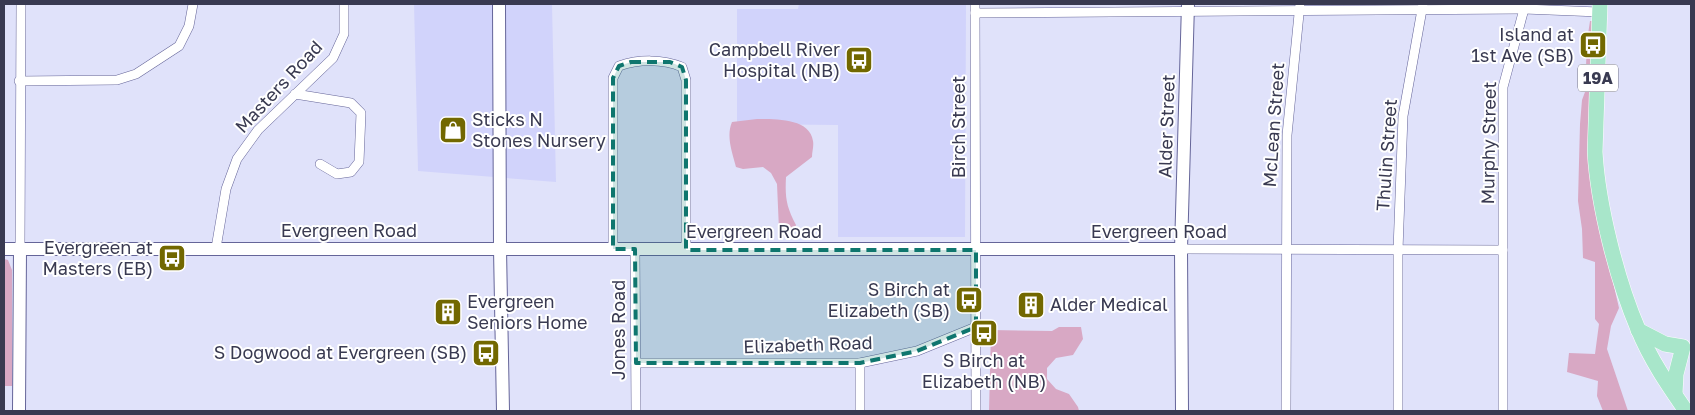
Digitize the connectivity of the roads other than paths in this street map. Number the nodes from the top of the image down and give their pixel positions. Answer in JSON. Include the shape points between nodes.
{"nodes":[{"id":1,"x":21,"y":4,"type":"edge"},
{"id":2,"x":193,"y":4,"type":"edge"},
{"id":3,"x":344,"y":4,"type":"edge"},
{"id":4,"x":500,"y":4,"type":"edge"},
{"id":5,"x":1300,"y":7,"type":"edge"},
{"id":6,"x":1423,"y":7,"type":"edge"},
{"id":7,"x":975,"y":8,"type":"edge"},
{"id":8,"x":1188,"y":8,"type":"edge"},
{"id":9,"x":1600,"y":8,"type":"edge"},
{"id":10,"x":1524,"y":9,"type":"junction"},
{"id":11,"x":19,"y":81,"type":"junction"},
{"id":12,"x":295,"y":94,"type":"junction"},
{"id":13,"x":320,"y":164,"type":"dead end"},
{"id":14,"x":216,"y":248,"type":"junction"},
{"id":15,"x":4,"y":250,"type":"edge"},
{"id":16,"x":20,"y":250,"type":"junction"},
{"id":17,"x":500,"y":250,"type":"junction"},
{"id":18,"x":613,"y":250,"type":"junction"},
{"id":19,"x":635,"y":250,"type":"junction"},
{"id":20,"x":686,"y":250,"type":"junction"},
{"id":21,"x":976,"y":250,"type":"junction"},
{"id":22,"x":1181,"y":250,"type":"junction"},
{"id":23,"x":1285,"y":250,"type":"junction"},
{"id":24,"x":1398,"y":250,"type":"junction"},
{"id":25,"x":1504,"y":250,"type":"junction"},
{"id":26,"x":976,"y":327,"type":"junction"},
{"id":27,"x":1638,"y":330,"type":"junction"},
{"id":28,"x":860,"y":363,"type":"junction"},
{"id":29,"x":636,"y":364,"type":"junction"},
{"id":30,"x":1675,"y":394,"type":"junction"},
{"id":31,"x":19,"y":411,"type":"edge"},
{"id":32,"x":503,"y":411,"type":"edge"},
{"id":33,"x":636,"y":411,"type":"edge"},
{"id":34,"x":860,"y":411,"type":"edge"},
{"id":35,"x":976,"y":411,"type":"edge"},
{"id":36,"x":1182,"y":411,"type":"edge"},
{"id":37,"x":1286,"y":411,"type":"edge"},
{"id":38,"x":1398,"y":411,"type":"edge"},
{"id":39,"x":1504,"y":411,"type":"edge"},
{"id":40,"x":1686,"y":411,"type":"edge"}],
"edges":[{"from":1,"to":11,"type":"street"},
{"from":2,"to":11,"type":"street","via":[[189,26],[179,46],[136,74],[117,80]]},
{"from":3,"to":12,"type":"street","name":"Masters Road","via":[[344,34],[333,58]]},
{"from":4,"to":17,"type":"street"},
{"from":5,"to":6,"type":"street"},
{"from":5,"to":8,"type":"street"},
{"from":5,"to":23,"type":"street","name":"McLean Street","via":[[1287,135]]},
{"from":6,"to":10,"type":"street"},
{"from":6,"to":24,"type":"street","name":"Thulin Street","via":[[1403,116]]},
{"from":7,"to":8,"type":"street"},
{"from":7,"to":21,"type":"street","name":"Birch Street"},
{"from":8,"to":22,"type":"street","name":"Alder Street"},
{"from":9,"to":10,"type":"street"},
{"from":9,"to":27,"type":"main road","number":"19A","via":[[1596,173],[1624,294]]},
{"from":10,"to":25,"type":"street","name":"Murphy Street","via":[[1503,87]]},
{"from":11,"to":16,"type":"street"},
{"from":12,"to":13,"type":"street","via":[[351,103],[361,113],[359,162],[351,172],[337,174]]},
{"from":12,"to":14,"type":"street","name":"Masters Road","via":[[258,130],[237,159],[226,189]]},
{"from":14,"to":16,"type":"street","name":"Evergreen Road"},
{"from":14,"to":17,"type":"street","name":"Evergreen Road"},
{"from":15,"to":16,"type":"street","name":"Evergreen Road"},
{"from":16,"to":31,"type":"street"},
{"from":17,"to":18,"type":"street","name":"Evergreen Road"},
{"from":17,"to":32,"type":"street"},
{"from":18,"to":19,"type":"street","name":"Evergreen Road"},
{"from":18,"to":20,"type":"street","via":[[613,78],[619,66],[631,62],[670,62],[682,67],[686,80]]},
{"from":19,"to":20,"type":"street","name":"Evergreen Road"},
{"from":19,"to":29,"type":"street","name":"Jones Road"},
{"from":20,"to":21,"type":"street","name":"Evergreen Road"},
{"from":21,"to":22,"type":"street","name":"Evergreen Road"},
{"from":21,"to":26,"type":"street","name":"Birch Street"},
{"from":22,"to":23,"type":"street","name":"Evergreen Road"},
{"from":22,"to":36,"type":"street","name":"Alder Street"},
{"from":23,"to":24,"type":"street","name":"Evergreen Road"},
{"from":23,"to":37,"type":"street","name":"McLean Street"},
{"from":24,"to":25,"type":"street","name":"Evergreen Road"},
{"from":24,"to":38,"type":"street","name":"Thulin Street"},
{"from":25,"to":39,"type":"street","name":"Murphy Street"},
{"from":26,"to":28,"type":"street","name":"Elizabeth Road","via":[[917,351]]},
{"from":26,"to":35,"type":"street","name":"Birch Street"},
{"from":27,"to":30,"type":"main road","number":"19A"},
{"from":27,"to":30,"type":"main road","via":[[1665,344],[1683,347]]},
{"from":28,"to":29,"type":"street","name":"Elizabeth Road"},
{"from":28,"to":34,"type":"street"},
{"from":29,"to":33,"type":"street","name":"Jones Road"},
{"from":30,"to":40,"type":"main road","number":"19A"}]}
